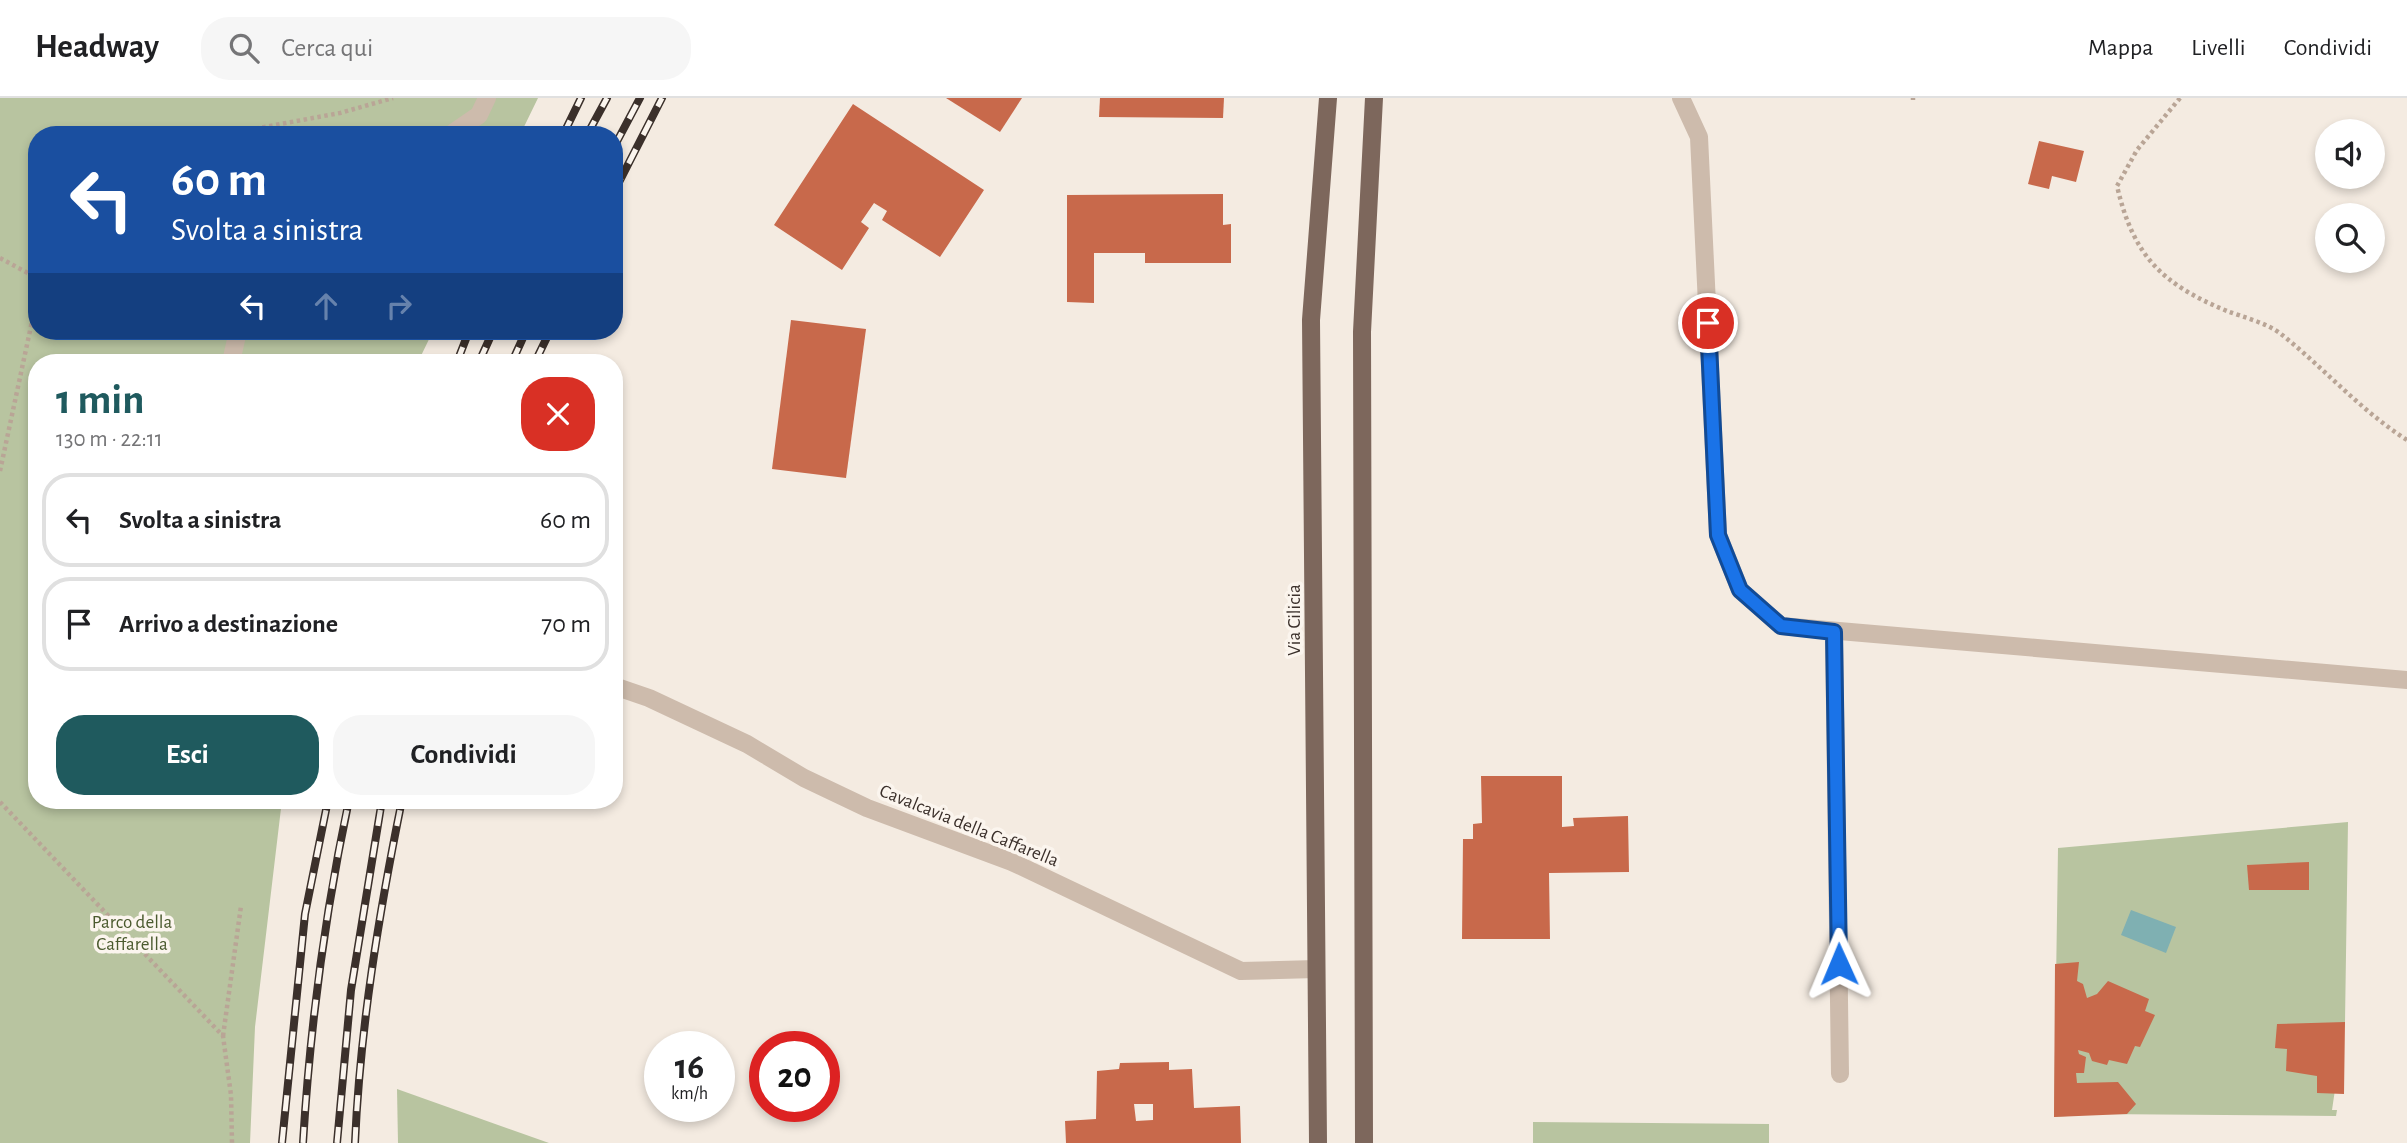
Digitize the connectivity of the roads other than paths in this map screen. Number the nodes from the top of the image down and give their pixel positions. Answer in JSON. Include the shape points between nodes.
{"nodes":[{"id":1,"x":487,"y":98,"type":"edge"},
{"id":2,"x":1328,"y":98,"type":"edge"},
{"id":3,"x":1374,"y":98,"type":"edge"},
{"id":4,"x":1681,"y":98,"type":"edge"},
{"id":5,"x":464,"y":126,"type":"edge"},
{"id":6,"x":1834,"y":632,"type":"junction"},
{"id":7,"x":2407,"y":680,"type":"edge"},
{"id":8,"x":623,"y":689,"type":"edge"},
{"id":9,"x":1316,"y":969,"type":"junction"},
{"id":10,"x":1840,"y":1074,"type":"dead end"},
{"id":11,"x":1318,"y":1143,"type":"edge"},
{"id":12,"x":1364,"y":1143,"type":"edge"}],
"edges":[{"from":1,"to":5,"type":"street","via":[[479,116]]},
{"from":2,"to":9,"type":"main road","name":"Via Cilicia","via":[[1311,320]]},
{"from":3,"to":12,"type":"main road","via":[[1362,332]]},
{"from":4,"to":6,"type":"street","via":[[1699,138],[1718,535],[1740,590],[1781,626]]},
{"from":6,"to":7,"type":"street"},
{"from":6,"to":10,"type":"street"},
{"from":8,"to":9,"type":"street","name":"Cavalcavia della Caffarella","via":[[747,744],[867,808],[1012,862],[1241,971]]},
{"from":9,"to":11,"type":"main road","name":"Via Cilicia"}]}
